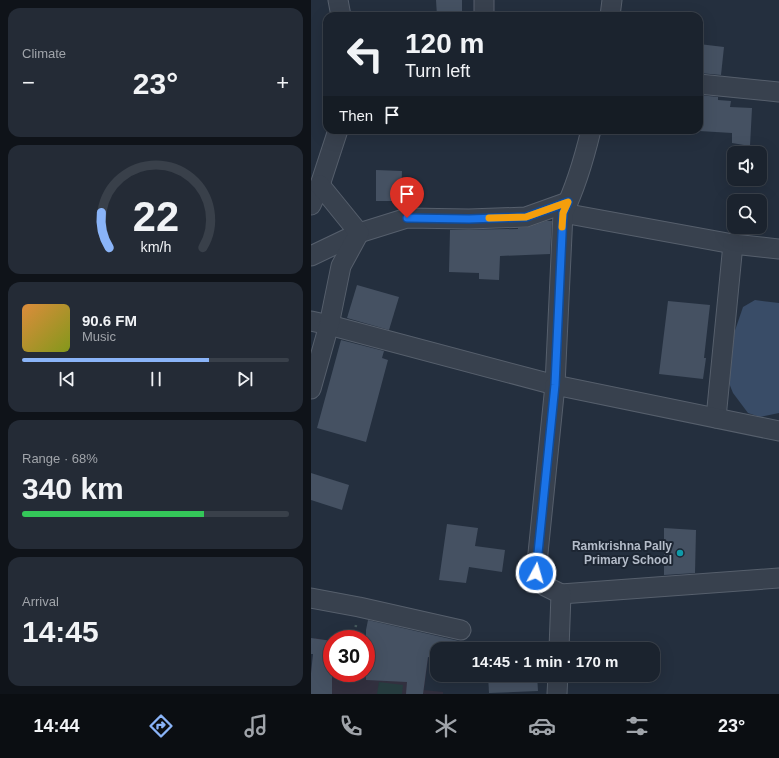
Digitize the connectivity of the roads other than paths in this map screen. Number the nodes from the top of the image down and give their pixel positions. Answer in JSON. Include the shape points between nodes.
{"nodes":[{"id":1,"x":338,"y":0,"type":"edge"},
{"id":2,"x":484,"y":0,"type":"edge"},
{"id":3,"x":612,"y":0,"type":"edge"},
{"id":4,"x":340,"y":12,"type":"edge"},
{"id":5,"x":484,"y":12,"type":"edge"},
{"id":6,"x":610,"y":12,"type":"edge"},
{"id":7,"x":703,"y":84,"type":"edge"},
{"id":8,"x":779,"y":92,"type":"edge"},
{"id":9,"x":337,"y":134,"type":"edge"},
{"id":10,"x":590,"y":134,"type":"edge"},
{"id":11,"x":320,"y":185,"type":"junction"},
{"id":12,"x":311,"y":205,"type":"edge"},
{"id":13,"x":566,"y":208,"type":"junction"},
{"id":14,"x":359,"y":233,"type":"junction"},
{"id":15,"x":733,"y":244,"type":"junction"},
{"id":16,"x":779,"y":249,"type":"edge"},
{"id":17,"x":311,"y":256,"type":"edge"},
{"id":18,"x":320,"y":323,"type":"edge"},
{"id":19,"x":555,"y":385,"type":"junction"},
{"id":20,"x":311,"y":389,"type":"edge"},
{"id":21,"x":715,"y":418,"type":"junction"},
{"id":22,"x":779,"y":431,"type":"edge"},
{"id":23,"x":779,"y":578,"type":"edge"},
{"id":24,"x":561,"y":594,"type":"junction"},
{"id":25,"x":311,"y":598,"type":"edge"},
{"id":26,"x":461,"y":630,"type":"dead end"},
{"id":27,"x":559,"y":642,"type":"edge"},
{"id":28,"x":558,"y":682,"type":"edge"},
{"id":29,"x":557,"y":694,"type":"edge"}],
"edges":[{"from":1,"to":4,"type":"street"},
{"from":2,"to":5,"type":"street"},
{"from":3,"to":6,"type":"street"},
{"from":7,"to":8,"type":"street"},
{"from":9,"to":11,"type":"street"},
{"from":10,"to":13,"type":"street","via":[[585,158]]},
{"from":11,"to":12,"type":"street"},
{"from":11,"to":14,"type":"street"},
{"from":13,"to":14,"type":"street","via":[[526,217],[407,218]]},
{"from":13,"to":15,"type":"street"},
{"from":13,"to":19,"type":"street"},
{"from":14,"to":17,"type":"street"},
{"from":14,"to":18,"type":"street","via":[[341,266]]},
{"from":15,"to":16,"type":"street"},
{"from":15,"to":21,"type":"street"},
{"from":18,"to":19,"type":"street"},
{"from":18,"to":20,"type":"street"},
{"from":19,"to":21,"type":"street"},
{"from":19,"to":24,"type":"street","via":[[536,573],[545,586]]},
{"from":21,"to":22,"type":"street"},
{"from":23,"to":24,"type":"street"},
{"from":24,"to":27,"type":"street"},
{"from":25,"to":26,"type":"street"},
{"from":28,"to":29,"type":"street"}]}
